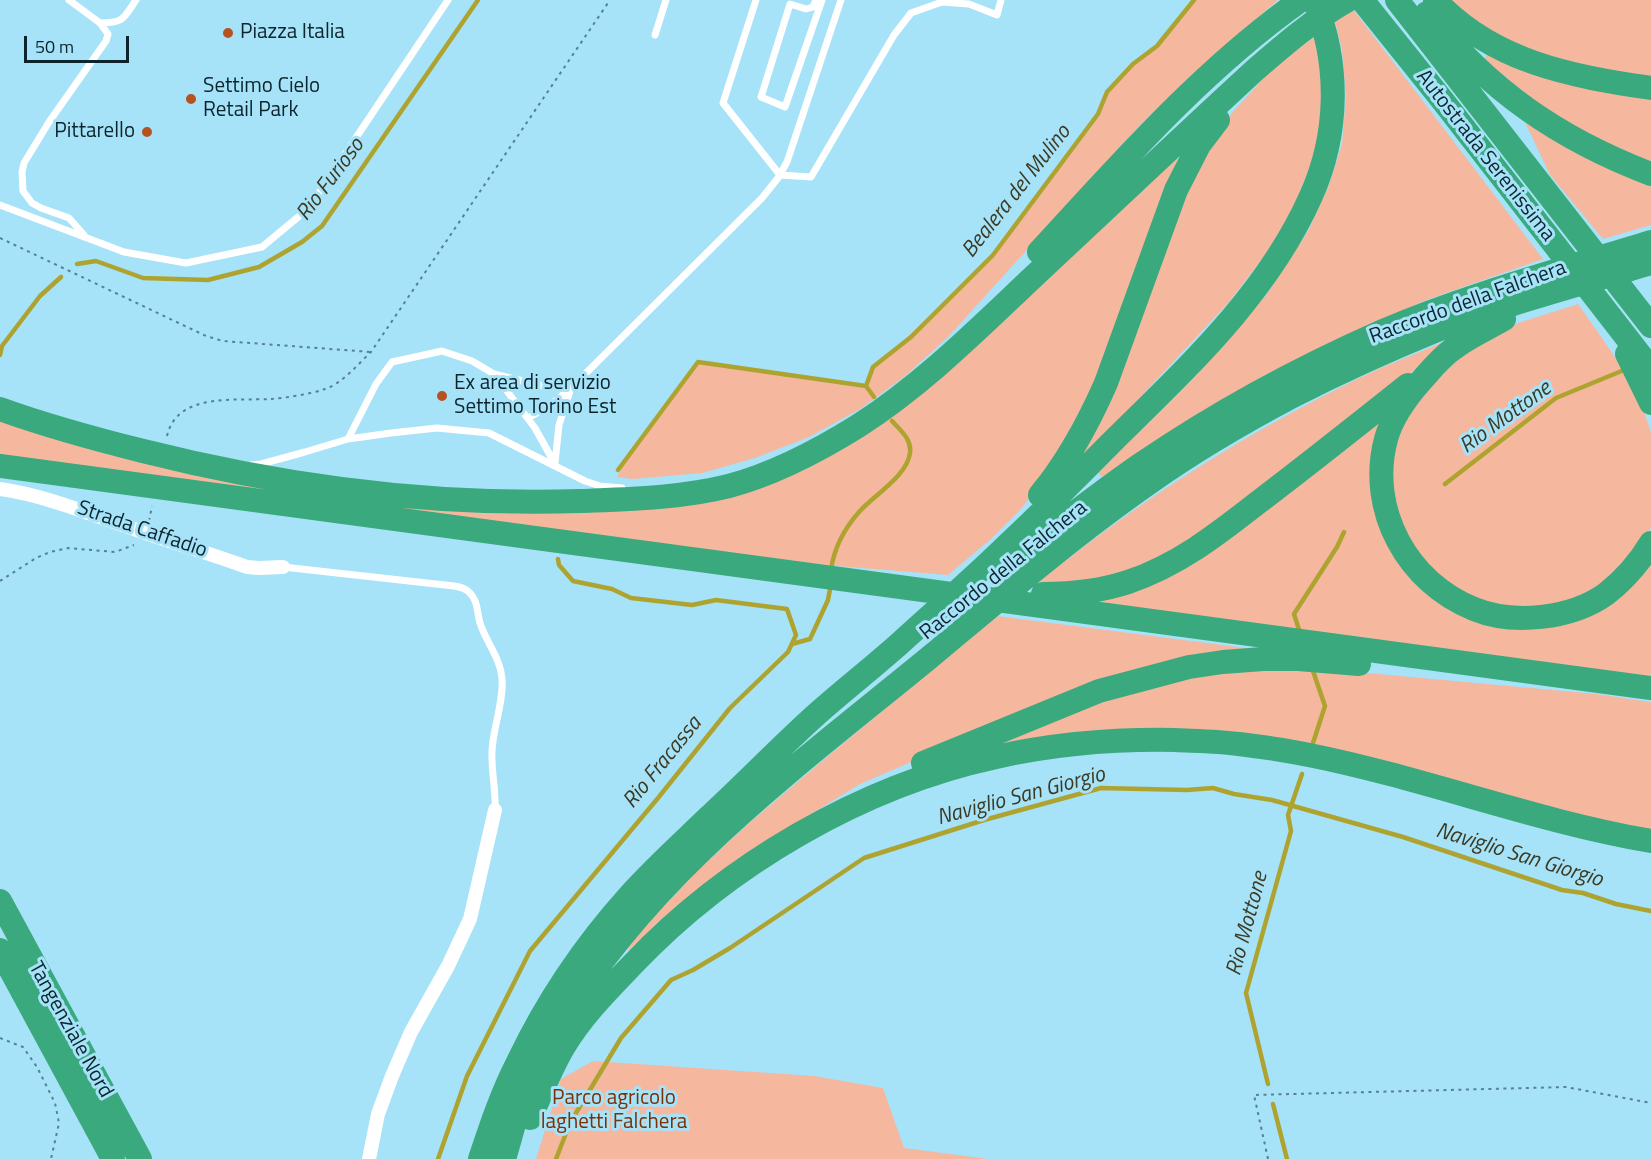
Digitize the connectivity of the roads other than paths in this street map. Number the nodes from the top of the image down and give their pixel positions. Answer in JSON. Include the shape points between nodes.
{"nodes":[{"id":1,"x":69,"y":0,"type":"edge"},
{"id":2,"x":136,"y":0,"type":"edge"},
{"id":3,"x":448,"y":0,"type":"edge"},
{"id":4,"x":666,"y":0,"type":"edge"},
{"id":5,"x":756,"y":0,"type":"edge"},
{"id":6,"x":816,"y":0,"type":"edge"},
{"id":7,"x":822,"y":0,"type":"edge"},
{"id":8,"x":841,"y":0,"type":"edge"},
{"id":9,"x":1000,"y":0,"type":"edge"},
{"id":10,"x":1314,"y":0,"type":"edge"},
{"id":11,"x":1348,"y":0,"type":"edge"},
{"id":12,"x":1362,"y":0,"type":"edge"},
{"id":13,"x":1397,"y":0,"type":"edge"},
{"id":14,"x":1418,"y":0,"type":"edge"},
{"id":15,"x":1435,"y":0,"type":"edge"},
{"id":16,"x":1292,"y":7,"type":"edge"},
{"id":17,"x":100,"y":22,"type":"junction"},
{"id":18,"x":655,"y":35,"type":"dead end"},
{"id":19,"x":1255,"y":70,"type":"junction"},
{"id":20,"x":1651,"y":88,"type":"edge"},
{"id":21,"x":1651,"y":174,"type":"edge"},
{"id":22,"x":780,"y":175,"type":"junction"},
{"id":23,"x":0,"y":204,"type":"edge"},
{"id":24,"x":86,"y":237,"type":"junction"},
{"id":25,"x":1651,"y":242,"type":"edge"},
{"id":26,"x":1634,"y":261,"type":"edge"},
{"id":27,"x":1546,"y":284,"type":"junction"},
{"id":28,"x":1605,"y":312,"type":"junction"},
{"id":29,"x":1651,"y":326,"type":"edge"},
{"id":30,"x":974,"y":333,"type":"junction"},
{"id":31,"x":1441,"y":358,"type":"junction"},
{"id":32,"x":1651,"y":369,"type":"edge"},
{"id":33,"x":494,"y":374,"type":"junction"},
{"id":34,"x":572,"y":388,"type":"junction"},
{"id":35,"x":1651,"y":403,"type":"edge"},
{"id":36,"x":0,"y":409,"type":"edge"},
{"id":37,"x":528,"y":418,"type":"junction"},
{"id":38,"x":348,"y":439,"type":"junction"},
{"id":39,"x":112,"y":444,"type":"junction"},
{"id":40,"x":187,"y":453,"type":"dead end"},
{"id":41,"x":242,"y":464,"type":"dead end"},
{"id":42,"x":555,"y":464,"type":"junction"},
{"id":43,"x":0,"y":466,"type":"edge"},
{"id":44,"x":634,"y":487,"type":"dead end"},
{"id":45,"x":0,"y":489,"type":"edge"},
{"id":46,"x":656,"y":489,"type":"dead end"},
{"id":47,"x":690,"y":494,"type":"junction"},
{"id":48,"x":1651,"y":543,"type":"edge"},
{"id":49,"x":283,"y":567,"type":"joint"},
{"id":50,"x":982,"y":569,"type":"junction"},
{"id":51,"x":876,"y":583,"type":"junction"},
{"id":52,"x":1541,"y":673,"type":"junction"},
{"id":53,"x":1651,"y":688,"type":"edge"},
{"id":54,"x":495,"y":810,"type":"joint"},
{"id":55,"x":802,"y":834,"type":"junction"},
{"id":56,"x":1651,"y":841,"type":"edge"},
{"id":57,"x":0,"y":901,"type":"edge"},
{"id":58,"x":0,"y":950,"type":"edge"},
{"id":59,"x":113,"y":1159,"type":"edge"},
{"id":60,"x":141,"y":1159,"type":"edge"},
{"id":61,"x":369,"y":1159,"type":"edge"},
{"id":62,"x":480,"y":1159,"type":"edge"},
{"id":63,"x":505,"y":1159,"type":"edge"}],
"edges":[{"from":1,"to":17,"type":"lane"},
{"from":2,"to":17,"type":"lane","via":[[125,17],[114,23]]},
{"from":3,"to":24,"type":"lane","via":[[309,208],[262,247],[186,263],[124,252]]},
{"from":4,"to":18,"type":"lane"},
{"from":5,"to":22,"type":"lane","via":[[723,103]]},
{"from":6,"to":7,"type":"lane","via":[[813,7],[806,9],[790,4],[761,97],[785,107]]},
{"from":8,"to":22,"type":"lane"},
{"from":9,"to":22,"type":"lane","via":[[997,15],[969,4],[942,2],[911,13],[894,35],[811,177]]},
{"from":10,"to":50,"type":"highway","via":[[1332,74],[1333,115],[1320,174],[1294,230],[1250,296],[1213,338]]},
{"from":11,"to":19,"type":"highway","via":[[1298,33]]},
{"from":12,"to":28,"type":"highway","name":"Autostrada Serenissima"},
{"from":13,"to":29,"type":"highway","name":"Autostrada Serenissima"},
{"from":14,"to":21,"type":"highway","via":[[1456,48],[1507,95],[1552,126]]},
{"from":15,"to":20,"type":"highway","via":[[1487,42],[1540,66]]},
{"from":16,"to":30,"type":"highway","via":[[1160,122],[1016,277]]},
{"from":17,"to":24,"type":"lane","via":[[108,34],[106,41],[49,122],[21,172],[23,191],[32,203],[69,218]]},
{"from":19,"to":30,"type":"highway"},
{"from":19,"to":50,"type":"highway","via":[[1186,168],[1106,383],[1080,437],[1028,510],[994,543]]},
{"from":22,"to":34,"type":"lane","via":[[762,198]]},
{"from":23,"to":24,"type":"lane"},
{"from":25,"to":26,"type":"highway","name":"Raccordo della Falchera"},
{"from":26,"to":27,"type":"highway","name":"Raccordo della Falchera"},
{"from":27,"to":31,"type":"highway"},
{"from":27,"to":50,"type":"highway","name":"Raccordo della Falchera","via":[[1494,290],[1395,326],[1334,354],[1183,436]]},
{"from":27,"to":63,"type":"highway","name":"Raccordo della Falchera","via":[[1343,372],[1243,423],[1151,481],[1029,574],[812,754],[679,872],[635,918],[593,972],[529,1080]]},
{"from":28,"to":32,"type":"highway","name":"Autostrada Serenissima"},
{"from":28,"to":35,"type":"highway"},
{"from":30,"to":47,"type":"highway","via":[[910,388],[831,442],[761,476]]},
{"from":31,"to":48,"type":"highway","via":[[1395,416],[1386,438],[1380,474],[1391,528],[1410,561],[1433,584],[1476,610],[1512,618],[1549,616],[1568,612],[1604,595],[1633,569]]},
{"from":31,"to":51,"type":"highway","via":[[1205,543],[1149,575],[1102,589],[1052,594]]},
{"from":33,"to":34,"type":"lane","via":[[543,386]]},
{"from":33,"to":37,"type":"lane"},
{"from":33,"to":38,"type":"lane","via":[[442,351],[392,362]]},
{"from":34,"to":37,"type":"lane"},
{"from":34,"to":42,"type":"lane","via":[[559,425]]},
{"from":36,"to":39,"type":"highway"},
{"from":37,"to":42,"type":"lane"},
{"from":38,"to":41,"type":"lane","via":[[261,464]]},
{"from":38,"to":42,"type":"lane","via":[[437,428],[489,433]]},
{"from":39,"to":40,"type":"lane"},
{"from":39,"to":47,"type":"highway","via":[[233,472],[391,494],[559,501]]},
{"from":42,"to":44,"type":"lane","via":[[600,486]]},
{"from":43,"to":51,"type":"highway"},
{"from":45,"to":49,"type":"street","name":"Strada Caffadio","via":[[77,508],[247,567]]},
{"from":46,"to":47,"type":"lane"},
{"from":49,"to":54,"type":"lane","via":[[461,587],[471,594],[481,627],[498,660],[502,681],[492,748]]},
{"from":50,"to":62,"type":"highway","name":"Raccordo della Falchera","via":[[805,725],[631,894],[603,927],[537,1024],[517,1063]]},
{"from":51,"to":52,"type":"highway"},
{"from":52,"to":53,"type":"highway"},
{"from":52,"to":55,"type":"highway","via":[[1298,659],[1189,667],[1099,691],[892,776]]},
{"from":54,"to":61,"type":"street","via":[[470,919],[392,1076],[378,1114]]},
{"from":55,"to":56,"type":"highway","via":[[849,808],[964,765],[1076,744],[1156,740],[1236,744],[1305,754],[1578,826]]},
{"from":55,"to":63,"type":"highway","via":[[691,909],[611,988],[563,1047],[525,1128]]},
{"from":57,"to":60,"type":"highway","name":"Tangenziale Nord"},
{"from":58,"to":59,"type":"highway","name":"Tangenziale Nord"}]}
